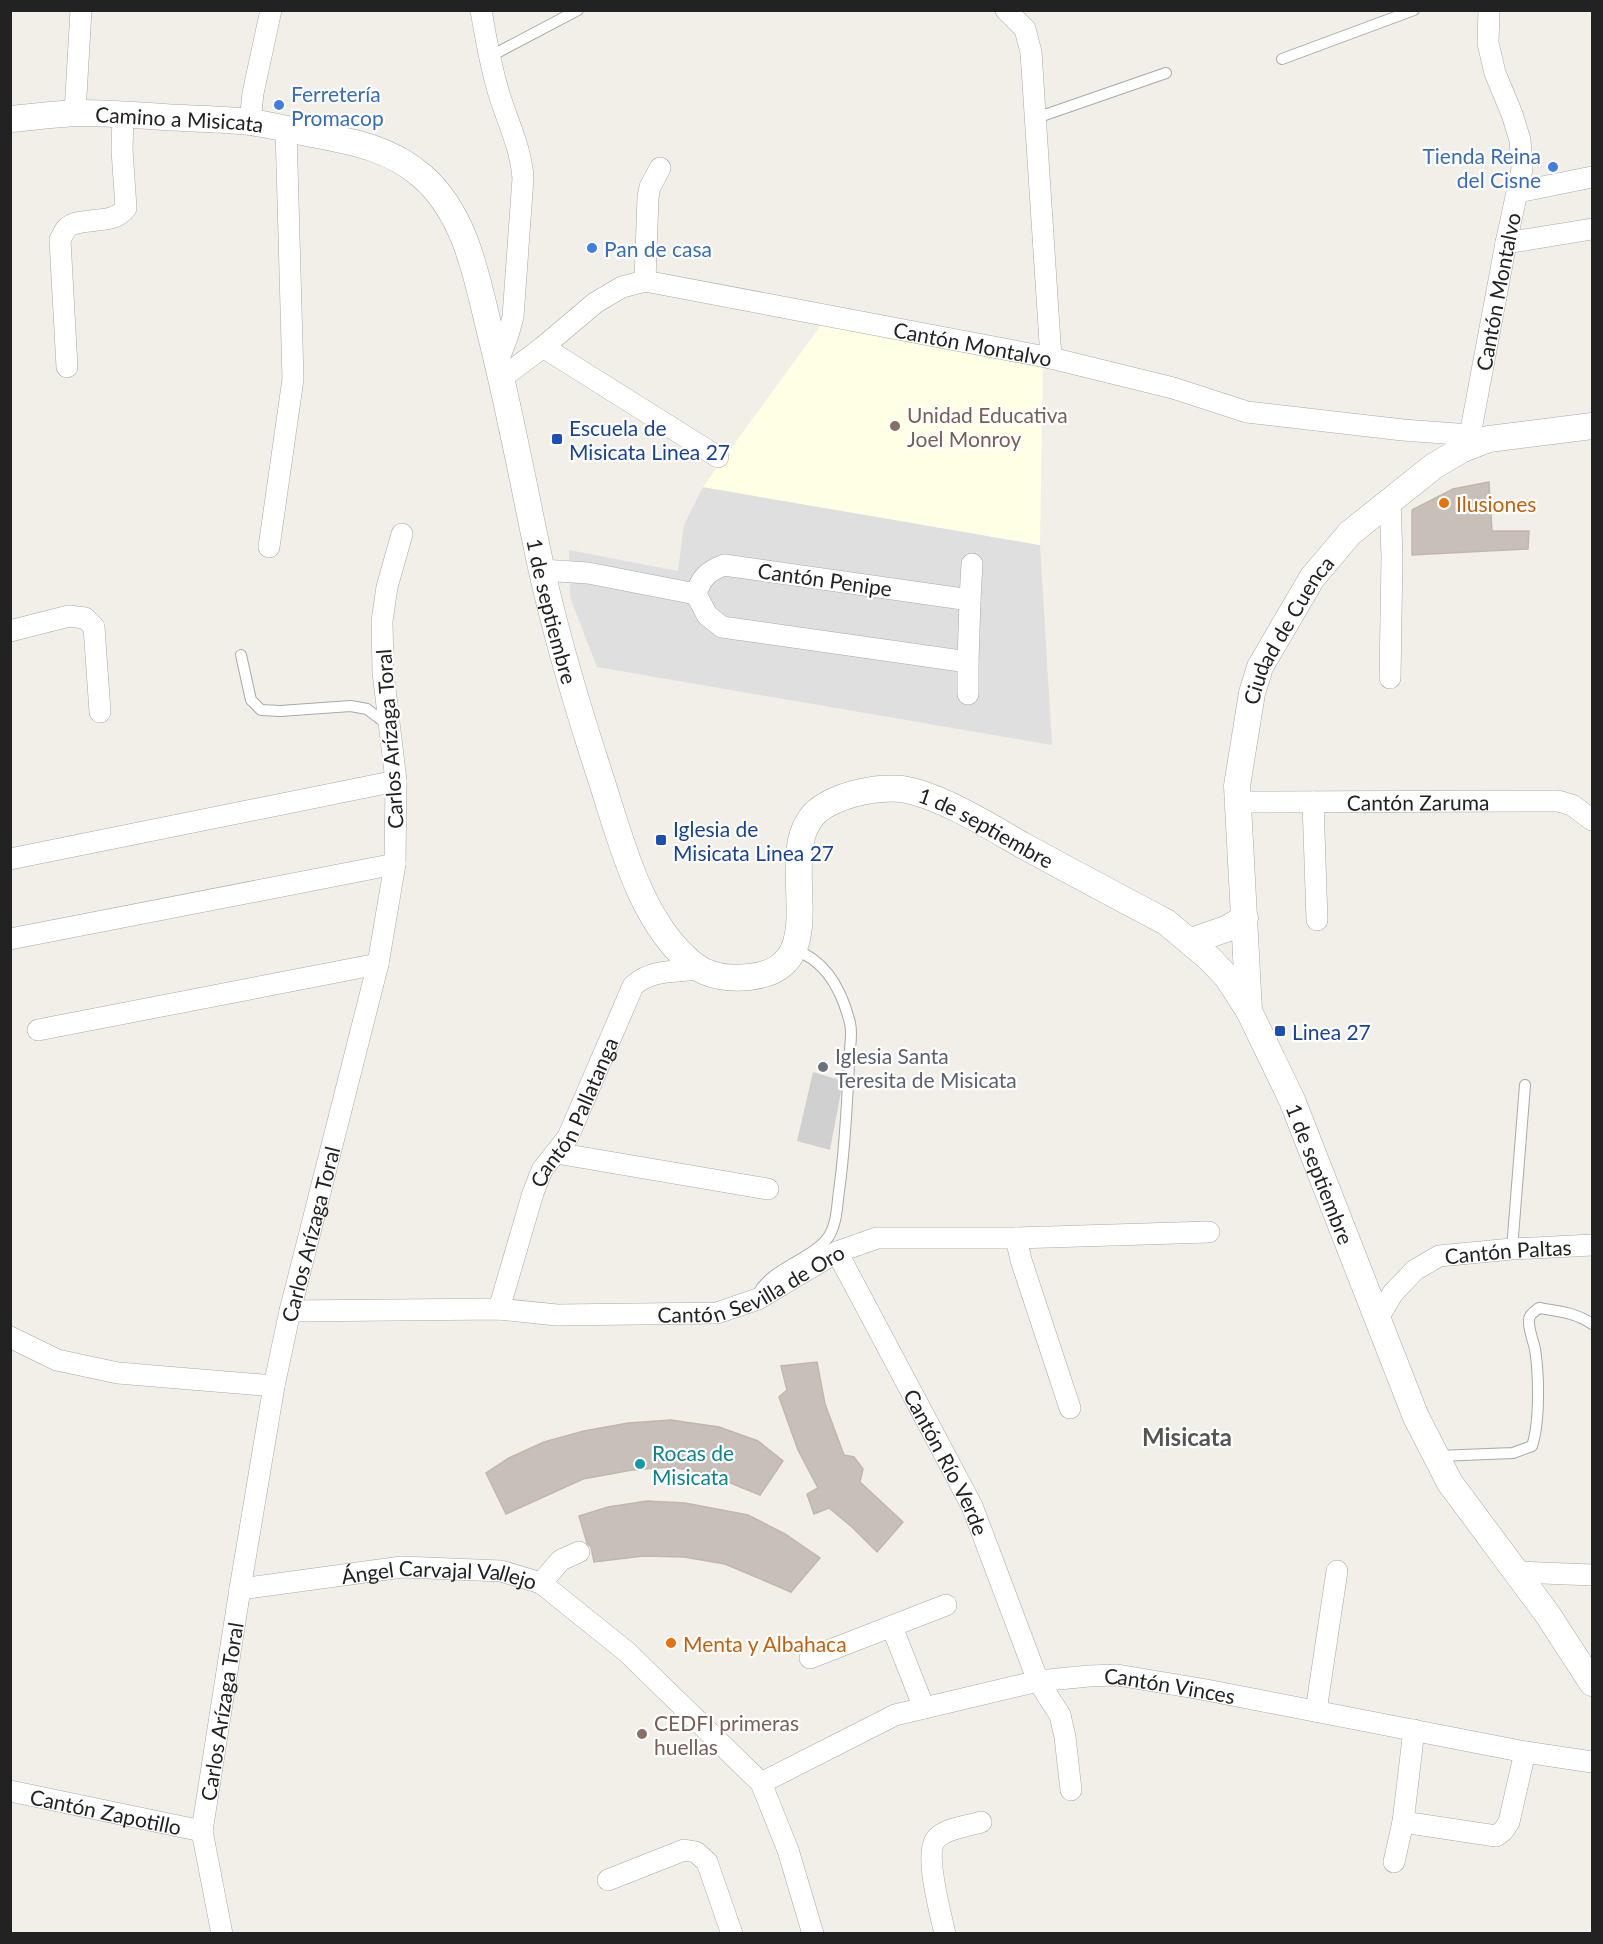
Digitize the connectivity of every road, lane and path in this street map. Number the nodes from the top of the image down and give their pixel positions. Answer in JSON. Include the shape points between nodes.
{"nodes":[{"id":1,"x":81,"y":10,"type":"edge"},
{"id":2,"x":271,"y":10,"type":"edge"},
{"id":3,"x":482,"y":10,"type":"edge"},
{"id":4,"x":578,"y":10,"type":"edge"},
{"id":5,"x":1006,"y":10,"type":"edge"},
{"id":6,"x":1414,"y":10,"type":"edge"},
{"id":7,"x":1489,"y":10,"type":"edge"},
{"id":8,"x":489,"y":57,"type":"junction"},
{"id":9,"x":1282,"y":59,"type":"dead end"},
{"id":10,"x":1166,"y":73,"type":"dead end"},
{"id":11,"x":75,"y":113,"type":"junction"},
{"id":12,"x":123,"y":114,"type":"junction"},
{"id":13,"x":1036,"y":118,"type":"junction"},
{"id":14,"x":10,"y":119,"type":"edge"},
{"id":15,"x":250,"y":122,"type":"junction"},
{"id":16,"x":286,"y":129,"type":"junction"},
{"id":17,"x":660,"y":168,"type":"dead end"},
{"id":18,"x":1593,"y":177,"type":"edge"},
{"id":19,"x":1518,"y":192,"type":"junction"},
{"id":20,"x":1593,"y":218,"type":"edge"},
{"id":21,"x":1593,"y":229,"type":"edge"},
{"id":22,"x":1508,"y":237,"type":"junction"},
{"id":23,"x":645,"y":281,"type":"junction"},
{"id":24,"x":543,"y":347,"type":"junction"},
{"id":25,"x":1051,"y":358,"type":"junction"},
{"id":26,"x":67,"y":367,"type":"dead end"},
{"id":27,"x":500,"y":369,"type":"junction"},
{"id":28,"x":1593,"y":426,"type":"edge"},
{"id":29,"x":1479,"y":437,"type":"junction"},
{"id":30,"x":718,"y":457,"type":"dead end"},
{"id":31,"x":1390,"y":500,"type":"junction"},
{"id":32,"x":402,"y":534,"type":"dead end"},
{"id":33,"x":269,"y":548,"type":"dead end"},
{"id":34,"x":972,"y":564,"type":"dead end"},
{"id":35,"x":542,"y":570,"type":"junction"},
{"id":36,"x":696,"y":594,"type":"junction"},
{"id":37,"x":970,"y":600,"type":"junction"},
{"id":38,"x":10,"y":631,"type":"edge"},
{"id":39,"x":241,"y":654,"type":"dead end"},
{"id":40,"x":968,"y":662,"type":"junction"},
{"id":41,"x":1390,"y":678,"type":"dead end"},
{"id":42,"x":968,"y":694,"type":"dead end"},
{"id":43,"x":100,"y":712,"type":"dead end"},
{"id":44,"x":388,"y":726,"type":"junction"},
{"id":45,"x":396,"y":781,"type":"junction"},
{"id":46,"x":1238,"y":802,"type":"junction"},
{"id":47,"x":1313,"y":802,"type":"junction"},
{"id":48,"x":1593,"y":820,"type":"edge"},
{"id":49,"x":10,"y":859,"type":"edge"},
{"id":50,"x":395,"y":864,"type":"junction"},
{"id":51,"x":1245,"y":918,"type":"junction"},
{"id":52,"x":1317,"y":920,"type":"dead end"},
{"id":53,"x":10,"y":939,"type":"edge"},
{"id":54,"x":1191,"y":941,"type":"junction"},
{"id":55,"x":795,"y":950,"type":"junction"},
{"id":56,"x":378,"y":964,"type":"junction"},
{"id":57,"x":699,"y":969,"type":"junction"},
{"id":58,"x":1249,"y":1011,"type":"junction"},
{"id":59,"x":38,"y":1030,"type":"dead end"},
{"id":60,"x":1525,"y":1085,"type":"dead end"},
{"id":61,"x":556,"y":1153,"type":"junction"},
{"id":62,"x":768,"y":1189,"type":"dead end"},
{"id":63,"x":1209,"y":1232,"type":"dead end"},
{"id":64,"x":1016,"y":1238,"type":"junction"},
{"id":65,"x":1593,"y":1245,"type":"edge"},
{"id":66,"x":1512,"y":1249,"type":"junction"},
{"id":67,"x":837,"y":1252,"type":"junction"},
{"id":68,"x":758,"y":1299,"type":"junction"},
{"id":69,"x":499,"y":1309,"type":"junction"},
{"id":70,"x":290,"y":1311,"type":"junction"},
{"id":71,"x":1378,"y":1318,"type":"junction"},
{"id":72,"x":1593,"y":1324,"type":"edge"},
{"id":73,"x":10,"y":1337,"type":"edge"},
{"id":74,"x":274,"y":1386,"type":"junction"},
{"id":75,"x":1070,"y":1408,"type":"dead end"},
{"id":76,"x":1437,"y":1456,"type":"junction"},
{"id":77,"x":579,"y":1552,"type":"dead end"},
{"id":78,"x":1337,"y":1571,"type":"dead end"},
{"id":79,"x":1516,"y":1572,"type":"junction"},
{"id":80,"x":1593,"y":1575,"type":"edge"},
{"id":81,"x":542,"y":1583,"type":"junction"},
{"id":82,"x":240,"y":1589,"type":"junction"},
{"id":83,"x":946,"y":1605,"type":"dead end"},
{"id":84,"x":892,"y":1627,"type":"junction"},
{"id":85,"x":810,"y":1658,"type":"dead end"},
{"id":86,"x":1038,"y":1681,"type":"junction"},
{"id":87,"x":1593,"y":1683,"type":"edge"},
{"id":88,"x":924,"y":1708,"type":"junction"},
{"id":89,"x":1316,"y":1711,"type":"junction"},
{"id":90,"x":1414,"y":1730,"type":"junction"},
{"id":91,"x":1525,"y":1752,"type":"junction"},
{"id":92,"x":1593,"y":1762,"type":"edge"},
{"id":93,"x":761,"y":1783,"type":"junction"},
{"id":94,"x":1071,"y":1790,"type":"dead end"},
{"id":95,"x":10,"y":1791,"type":"edge"},
{"id":96,"x":981,"y":1822,"type":"dead end"},
{"id":97,"x":1402,"y":1822,"type":"junction"},
{"id":98,"x":202,"y":1831,"type":"junction"},
{"id":99,"x":1394,"y":1863,"type":"dead end"},
{"id":100,"x":608,"y":1880,"type":"dead end"},
{"id":101,"x":222,"y":1934,"type":"edge"},
{"id":102,"x":732,"y":1934,"type":"edge"},
{"id":103,"x":813,"y":1934,"type":"edge"},
{"id":104,"x":945,"y":1934,"type":"edge"}],
"edges":[{"from":1,"to":11,"type":"street"},
{"from":2,"to":15,"type":"street","via":[[252,93]]},
{"from":3,"to":8,"type":"street"},
{"from":4,"to":8,"type":"lane"},
{"from":5,"to":13,"type":"street","via":[[1025,29],[1031,52]]},
{"from":6,"to":9,"type":"lane"},
{"from":7,"to":19,"type":"street","name":"Cantón Montalvo","via":[[1488,43],[1495,73],[1520,140],[1522,169]]},
{"from":8,"to":27,"type":"street","via":[[521,159],[523,178],[513,317]]},
{"from":10,"to":13,"type":"lane"},
{"from":11,"to":12,"type":"street","name":"Camino a Misicata"},
{"from":11,"to":14,"type":"street","name":"Camino a Misicata"},
{"from":12,"to":15,"type":"street","name":"Camino a Misicata"},
{"from":12,"to":26,"type":"street","via":[[126,208],[113,217],[71,225],[60,240]]},
{"from":13,"to":25,"type":"street"},
{"from":15,"to":16,"type":"street","name":"Camino a Misicata"},
{"from":16,"to":27,"type":"street","name":"Camino a Misicata","via":[[359,143],[392,155],[426,179],[461,232]]},
{"from":16,"to":33,"type":"street","via":[[293,379]]},
{"from":17,"to":23,"type":"street","via":[[648,197]]},
{"from":18,"to":19,"type":"street"},
{"from":19,"to":22,"type":"street","name":"Cantón Montalvo"},
{"from":20,"to":22,"type":"street"},
{"from":21,"to":22,"type":"street"},
{"from":22,"to":29,"type":"street","name":"Cantón Montalvo"},
{"from":23,"to":24,"type":"street","name":"Cantón Montalvo","via":[[622,287],[596,303]]},
{"from":23,"to":25,"type":"street","name":"Cantón Montalvo"},
{"from":24,"to":27,"type":"street","name":"Cantón Montalvo"},
{"from":24,"to":30,"type":"street"},
{"from":25,"to":29,"type":"street","name":"Cantón Montalvo","via":[[1173,388],[1247,412]]},
{"from":27,"to":35,"type":"street","name":"1 de septiembre"},
{"from":28,"to":29,"type":"street","name":"Ciudad de Cuenca"},
{"from":29,"to":31,"type":"street","name":"Ciudad de Cuenca"},
{"from":31,"to":41,"type":"street"},
{"from":31,"to":46,"type":"street","name":"Ciudad de Cuenca","via":[[1350,533],[1312,578],[1260,667],[1252,693],[1237,786]]},
{"from":32,"to":44,"type":"street","name":"Carlos Arízaga Toral","via":[[382,621]]},
{"from":34,"to":37,"type":"street"},
{"from":35,"to":36,"type":"street","via":[[588,573]]},
{"from":35,"to":57,"type":"street","name":"1 de septiembre","via":[[574,698],[638,886],[661,930]]},
{"from":36,"to":37,"type":"street","name":"Cantón Penipe","via":[[700,581],[710,570],[724,565]]},
{"from":36,"to":40,"type":"street","via":[[706,615],[722,627]]},
{"from":37,"to":40,"type":"street"},
{"from":38,"to":43,"type":"street","via":[[69,616],[85,618],[94,627]]},
{"from":39,"to":44,"type":"lane","via":[[251,700],[261,710],[351,706],[367,709]]},
{"from":40,"to":42,"type":"street"},
{"from":44,"to":45,"type":"street","name":"Carlos Arízaga Toral"},
{"from":45,"to":49,"type":"street"},
{"from":45,"to":50,"type":"street","name":"Carlos Arízaga Toral"},
{"from":46,"to":47,"type":"street","name":"Cantón Zaruma"},
{"from":46,"to":51,"type":"street","name":"Ciudad de Cuenca"},
{"from":47,"to":48,"type":"street","name":"Cantón Zaruma","via":[[1558,801],[1572,805]]},
{"from":47,"to":52,"type":"street"},
{"from":50,"to":53,"type":"street"},
{"from":50,"to":56,"type":"street","name":"Carlos Arízaga Toral"},
{"from":51,"to":54,"type":"street"},
{"from":51,"to":58,"type":"street","name":"Ciudad de Cuenca"},
{"from":54,"to":55,"type":"street","name":"1 de septiembre","via":[[1166,922],[926,795],[877,789],[827,805],[810,817],[800,838]]},
{"from":54,"to":58,"type":"street","name":"1 de septiembre","via":[[1227,977]]},
{"from":55,"to":57,"type":"street","name":"1 de septiembre","via":[[782,966],[761,976],[735,978]]},
{"from":55,"to":68,"type":"lane","via":[[808,954],[824,967],[837,988],[850,1025],[846,1146],[829,1236],[766,1282]]},
{"from":56,"to":59,"type":"street"},
{"from":56,"to":70,"type":"street","name":"Carlos Arízaga Toral"},
{"from":57,"to":61,"type":"street","name":"Cantón Pallatanga","via":[[642,977],[633,986],[568,1137]]},
{"from":58,"to":71,"type":"street","name":"1 de septiembre","via":[[1292,1100]]},
{"from":60,"to":66,"type":"lane"},
{"from":61,"to":62,"type":"street"},
{"from":61,"to":69,"type":"street","name":"Cantón Pallatanga","via":[[542,1170],[533,1193]]},
{"from":63,"to":64,"type":"street","name":"Cantón Sevilla de Oro"},
{"from":64,"to":67,"type":"street","name":"Cantón Sevilla de Oro","via":[[877,1238]]},
{"from":64,"to":75,"type":"street"},
{"from":65,"to":66,"type":"street","name":"Cantón Paltas"},
{"from":66,"to":71,"type":"street","name":"Cantón Paltas","via":[[1439,1256],[1415,1270],[1393,1293]]},
{"from":67,"to":68,"type":"street","name":"Cantón Sevilla de Oro"},
{"from":67,"to":86,"type":"street","name":"Cantón Río Verde","via":[[972,1506]]},
{"from":68,"to":69,"type":"street","name":"Cantón Sevilla de Oro","via":[[717,1313],[556,1315]]},
{"from":69,"to":70,"type":"street","name":"Cantón Sevilla de Oro"},
{"from":70,"to":74,"type":"street","name":"Carlos Arízaga Toral"},
{"from":71,"to":76,"type":"street","name":"1 de septiembre","via":[[1416,1417]]},
{"from":72,"to":76,"type":"lane","via":[[1539,1308],[1528,1320],[1537,1378],[1537,1431],[1532,1446],[1514,1453]]},
{"from":73,"to":74,"type":"street","via":[[57,1360],[118,1373]]},
{"from":74,"to":82,"type":"street","name":"Carlos Arízaga Toral"},
{"from":76,"to":79,"type":"street","name":"1 de septiembre","via":[[1450,1483]]},
{"from":77,"to":81,"type":"street","via":[[561,1560]]},
{"from":78,"to":89,"type":"street"},
{"from":79,"to":80,"type":"street"},
{"from":79,"to":87,"type":"street","name":"1 de septiembre"},
{"from":81,"to":82,"type":"street","name":"Ángel Carvajal Vallejo","via":[[501,1571],[402,1567]]},
{"from":81,"to":93,"type":"street","name":"Ángel Carvajal Vallejo","via":[[627,1652]]},
{"from":82,"to":98,"type":"street","name":"Carlos Arízaga Toral"},
{"from":83,"to":84,"type":"street"},
{"from":84,"to":85,"type":"street"},
{"from":84,"to":88,"type":"street"},
{"from":86,"to":88,"type":"street","name":"Cantón Vinces"},
{"from":86,"to":89,"type":"street","name":"Cantón Vinces","via":[[1117,1675]]},
{"from":86,"to":94,"type":"street","name":"Cantón Río Verde","via":[[1060,1714]]},
{"from":88,"to":93,"type":"street","name":"Cantón Vinces","via":[[896,1715]]},
{"from":89,"to":90,"type":"street","name":"Cantón Vinces"},
{"from":90,"to":91,"type":"street","name":"Cantón Vinces"},
{"from":90,"to":97,"type":"street"},
{"from":91,"to":92,"type":"street","name":"Cantón Vinces"},
{"from":91,"to":97,"type":"street","via":[[1509,1822],[1496,1836]]},
{"from":93,"to":103,"type":"street","name":"Ángel Carvajal Vallejo","via":[[788,1850]]},
{"from":95,"to":98,"type":"street","name":"Cantón Zapotillo"},
{"from":96,"to":104,"type":"street","via":[[935,1839],[933,1870]]},
{"from":97,"to":99,"type":"street"},
{"from":98,"to":101,"type":"street","name":"Carlos Arízaga Toral"},
{"from":100,"to":102,"type":"street","via":[[684,1850],[696,1852],[707,1862]]}]}
